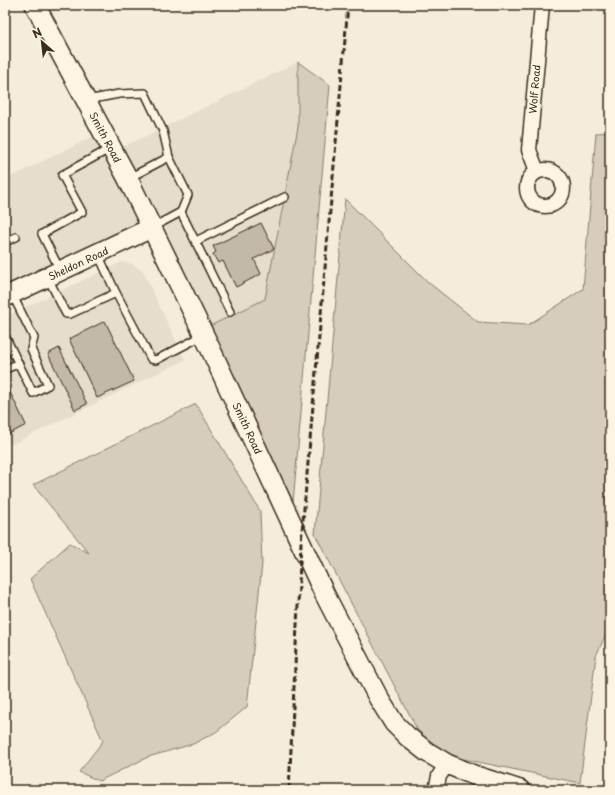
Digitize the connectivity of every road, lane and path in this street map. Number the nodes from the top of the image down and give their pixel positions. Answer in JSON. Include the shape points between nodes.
{"nodes":[{"id":1,"x":35,"y":5,"type":"edge"},
{"id":2,"x":542,"y":5,"type":"edge"},
{"id":3,"x":86,"y":100,"type":"junction"},
{"id":4,"x":111,"y":148,"type":"junction"},
{"id":5,"x":169,"y":156,"type":"junction"},
{"id":6,"x":537,"y":171,"type":"dead end"},
{"id":7,"x":128,"y":179,"type":"junction"},
{"id":8,"x":285,"y":197,"type":"dead end"},
{"id":9,"x":181,"y":212,"type":"junction"},
{"id":10,"x":151,"y":228,"type":"junction"},
{"id":11,"x":16,"y":236,"type":"dead end"},
{"id":12,"x":196,"y":241,"type":"junction"},
{"id":13,"x":5,"y":242,"type":"edge"},
{"id":14,"x":98,"y":254,"type":"junction"},
{"id":15,"x":54,"y":274,"type":"junction"},
{"id":16,"x":116,"y":293,"type":"junction"},
{"id":17,"x":7,"y":296,"type":"edge"},
{"id":18,"x":230,"y":312,"type":"dead end"},
{"id":19,"x":204,"y":335,"type":"junction"},
{"id":20,"x":5,"y":336,"type":"edge"},
{"id":21,"x":18,"y":364,"type":"junction"},
{"id":22,"x":5,"y":369,"type":"edge"},
{"id":23,"x":447,"y":764,"type":"junction"},
{"id":24,"x":436,"y":790,"type":"edge"},
{"id":25,"x":520,"y":790,"type":"edge"}],
"edges":[{"from":1,"to":3,"type":"main road","name":"Smith Road"},
{"from":2,"to":6,"type":"street","name":"Wolf Road","via":[[529,150]]},
{"from":3,"to":4,"type":"main road","name":"Smith Road"},
{"from":3,"to":5,"type":"lane","via":[[119,94],[145,93],[163,131]]},
{"from":4,"to":7,"type":"main road","name":"Smith Road"},
{"from":4,"to":15,"type":"lane","via":[[62,175],[82,212],[42,234]]},
{"from":5,"to":7,"type":"lane"},
{"from":5,"to":9,"type":"lane","via":[[188,195]]},
{"from":7,"to":10,"type":"main road","name":"Smith Road"},
{"from":8,"to":12,"type":"lane"},
{"from":9,"to":10,"type":"lane"},
{"from":9,"to":12,"type":"lane"},
{"from":10,"to":14,"type":"main road","name":"Sheldon Road"},
{"from":10,"to":19,"type":"main road","name":"Smith Road"},
{"from":11,"to":13,"type":"lane"},
{"from":12,"to":18,"type":"lane"},
{"from":14,"to":15,"type":"main road","name":"Sheldon Road"},
{"from":14,"to":16,"type":"lane"},
{"from":15,"to":16,"type":"lane","via":[[66,314]]},
{"from":15,"to":17,"type":"main road","name":"Sheldon Road"},
{"from":16,"to":19,"type":"lane","via":[[151,359],[156,360]]},
{"from":17,"to":21,"type":"lane","via":[[34,338],[31,349],[48,385],[33,393]]},
{"from":19,"to":23,"type":"main road","name":"Smith Road","via":[[325,596],[379,699],[394,723],[408,737]]},
{"from":20,"to":21,"type":"lane"},
{"from":21,"to":22,"type":"lane"},
{"from":23,"to":24,"type":"street","via":[[439,776]]},
{"from":23,"to":25,"type":"main road","name":"Smith Road"}]}
